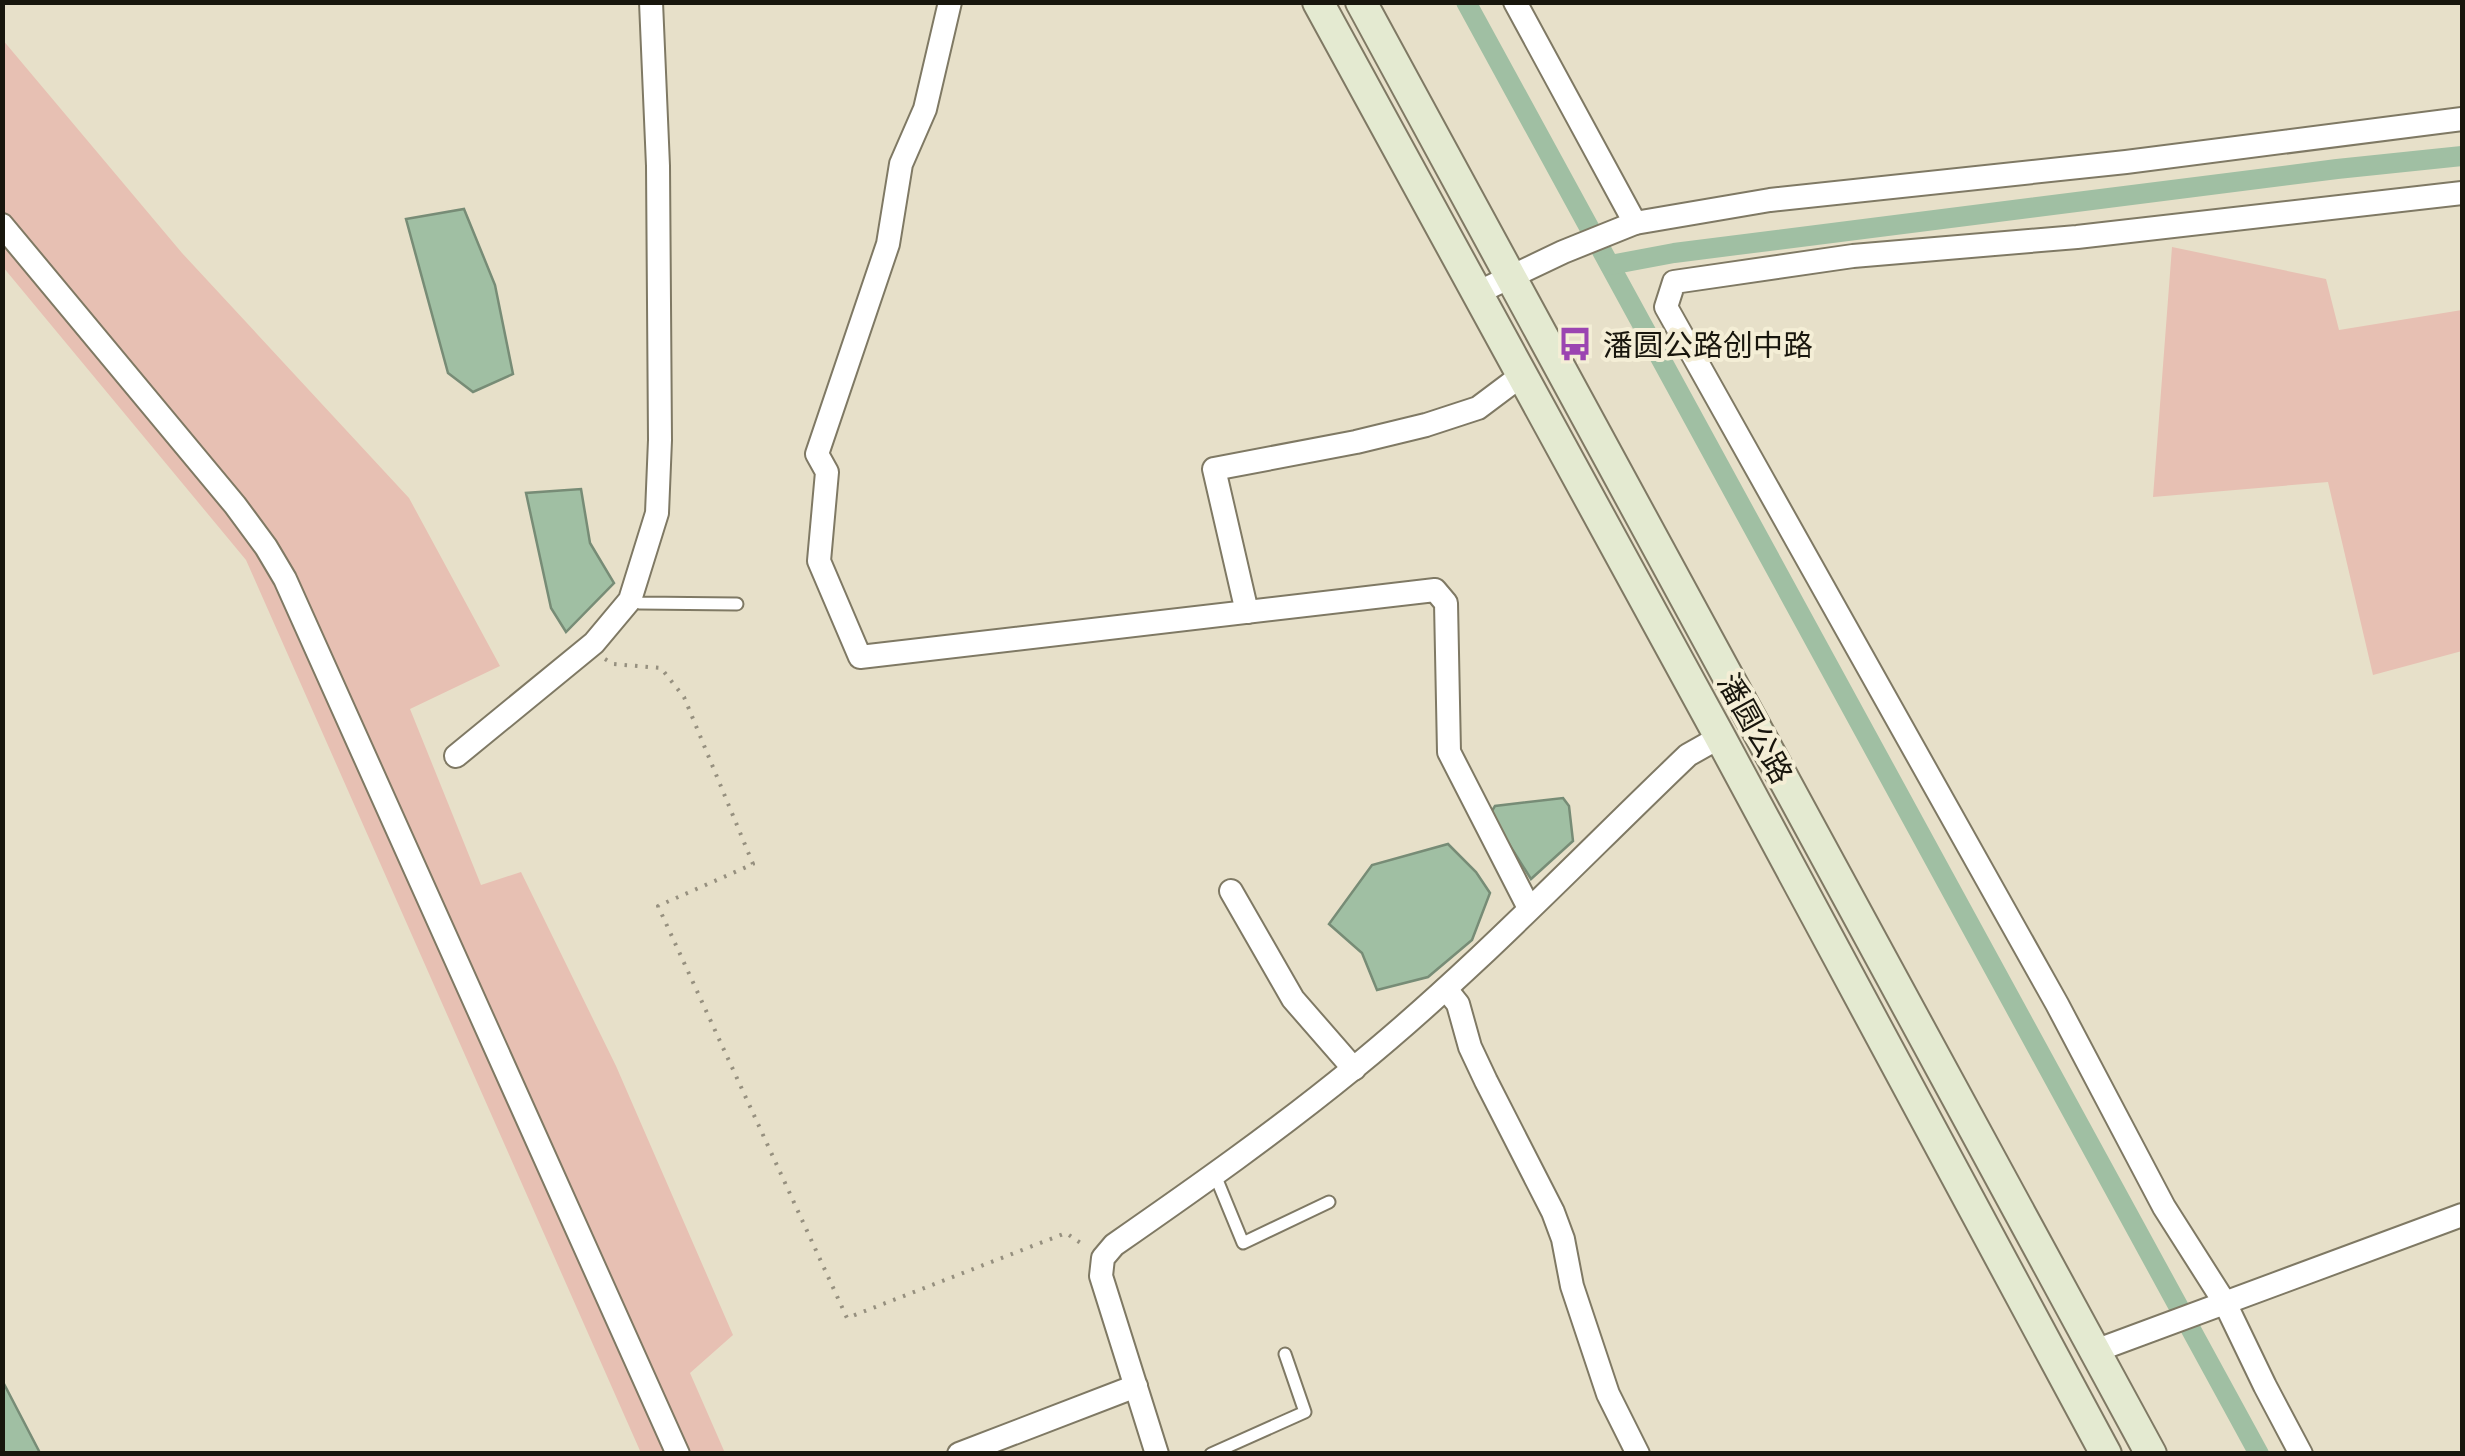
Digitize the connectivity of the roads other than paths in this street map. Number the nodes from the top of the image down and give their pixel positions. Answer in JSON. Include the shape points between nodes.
{"nodes":[{"id":1,"x":651,"y":2,"type":"edge"},
{"id":2,"x":950,"y":2,"type":"edge"},
{"id":3,"x":1318,"y":2,"type":"edge"},
{"id":4,"x":1361,"y":2,"type":"edge"},
{"id":5,"x":1516,"y":2,"type":"edge"},
{"id":6,"x":2462,"y":119,"type":"edge"},
{"id":7,"x":2462,"y":193,"type":"edge"},
{"id":8,"x":1635,"y":223,"type":"junction"},
{"id":9,"x":2,"y":224,"type":"edge"},
{"id":10,"x":1510,"y":276,"type":"junction"},
{"id":11,"x":1477,"y":293,"type":"junction"},
{"id":12,"x":1522,"y":375,"type":"junction"},
{"id":13,"x":630,"y":600,"type":"junction"},
{"id":14,"x":737,"y":604,"type":"dead end"},
{"id":15,"x":1246,"y":612,"type":"junction"},
{"id":16,"x":1720,"y":737,"type":"junction"},
{"id":17,"x":456,"y":756,"type":"dead end"},
{"id":18,"x":1231,"y":891,"type":"dead end"},
{"id":19,"x":1529,"y":908,"type":"junction"},
{"id":20,"x":1446,"y":989,"type":"junction"},
{"id":21,"x":1354,"y":1068,"type":"junction"},
{"id":22,"x":1215,"y":1175,"type":"junction"},
{"id":23,"x":1329,"y":1202,"type":"dead end"},
{"id":24,"x":2462,"y":1215,"type":"edge"},
{"id":25,"x":2220,"y":1304,"type":"junction"},
{"id":26,"x":2095,"y":1351,"type":"junction"},
{"id":27,"x":1284,"y":1354,"type":"dead end"},
{"id":28,"x":1136,"y":1386,"type":"junction"},
{"id":29,"x":678,"y":1454,"type":"edge"},
{"id":30,"x":959,"y":1454,"type":"edge"},
{"id":31,"x":1157,"y":1454,"type":"edge"},
{"id":32,"x":1210,"y":1454,"type":"edge"},
{"id":33,"x":1638,"y":1454,"type":"edge"},
{"id":34,"x":2106,"y":1454,"type":"edge"},
{"id":35,"x":2150,"y":1454,"type":"edge"},
{"id":36,"x":2302,"y":1454,"type":"edge"}],
"edges":[{"from":1,"to":13,"type":"street","via":[[660,440],[657,513]]},
{"from":2,"to":15,"type":"street","via":[[925,109],[901,164],[888,244],[817,454],[827,472],[819,561],[860,657]]},
{"from":3,"to":11,"type":"main road","name":"潘圆公路"},
{"from":4,"to":10,"type":"main road","name":"潘圆公路"},
{"from":5,"to":8,"type":"street"},
{"from":6,"to":8,"type":"street","via":[[1770,200]]},
{"from":7,"to":25,"type":"street","via":[[1853,256],[1674,282],[1666,307]]},
{"from":8,"to":10,"type":"street"},
{"from":9,"to":29,"type":"street","via":[[236,505],[285,579]]},
{"from":10,"to":11,"type":"street"},
{"from":10,"to":26,"type":"main road","name":"潘圆公路"},
{"from":11,"to":12,"type":"main road","name":"潘圆公路"},
{"from":12,"to":15,"type":"street","via":[[1478,408],[1426,426],[1214,469]]},
{"from":12,"to":16,"type":"main road","name":"潘圆公路"},
{"from":13,"to":14,"type":"lane"},
{"from":13,"to":17,"type":"street","via":[[594,643]]},
{"from":15,"to":19,"type":"street","via":[[1435,590],[1446,603],[1449,752]]},
{"from":16,"to":19,"type":"street","via":[[1688,754]]},
{"from":16,"to":34,"type":"main road","name":"潘圆公路"},
{"from":18,"to":21,"type":"street","via":[[1294,999]]},
{"from":19,"to":20,"type":"street"},
{"from":20,"to":21,"type":"street"},
{"from":20,"to":33,"type":"street","via":[[1553,1212],[1608,1394]]},
{"from":21,"to":22,"type":"street"},
{"from":22,"to":23,"type":"lane","via":[[1243,1242]]},
{"from":22,"to":28,"type":"street","via":[[1103,1258],[1101,1276]]},
{"from":24,"to":25,"type":"street"},
{"from":25,"to":26,"type":"street"},
{"from":25,"to":36,"type":"street"},
{"from":26,"to":35,"type":"main road","name":"潘圆公路"},
{"from":27,"to":32,"type":"lane","via":[[1305,1412]]},
{"from":28,"to":30,"type":"street"},
{"from":28,"to":31,"type":"street"}]}
